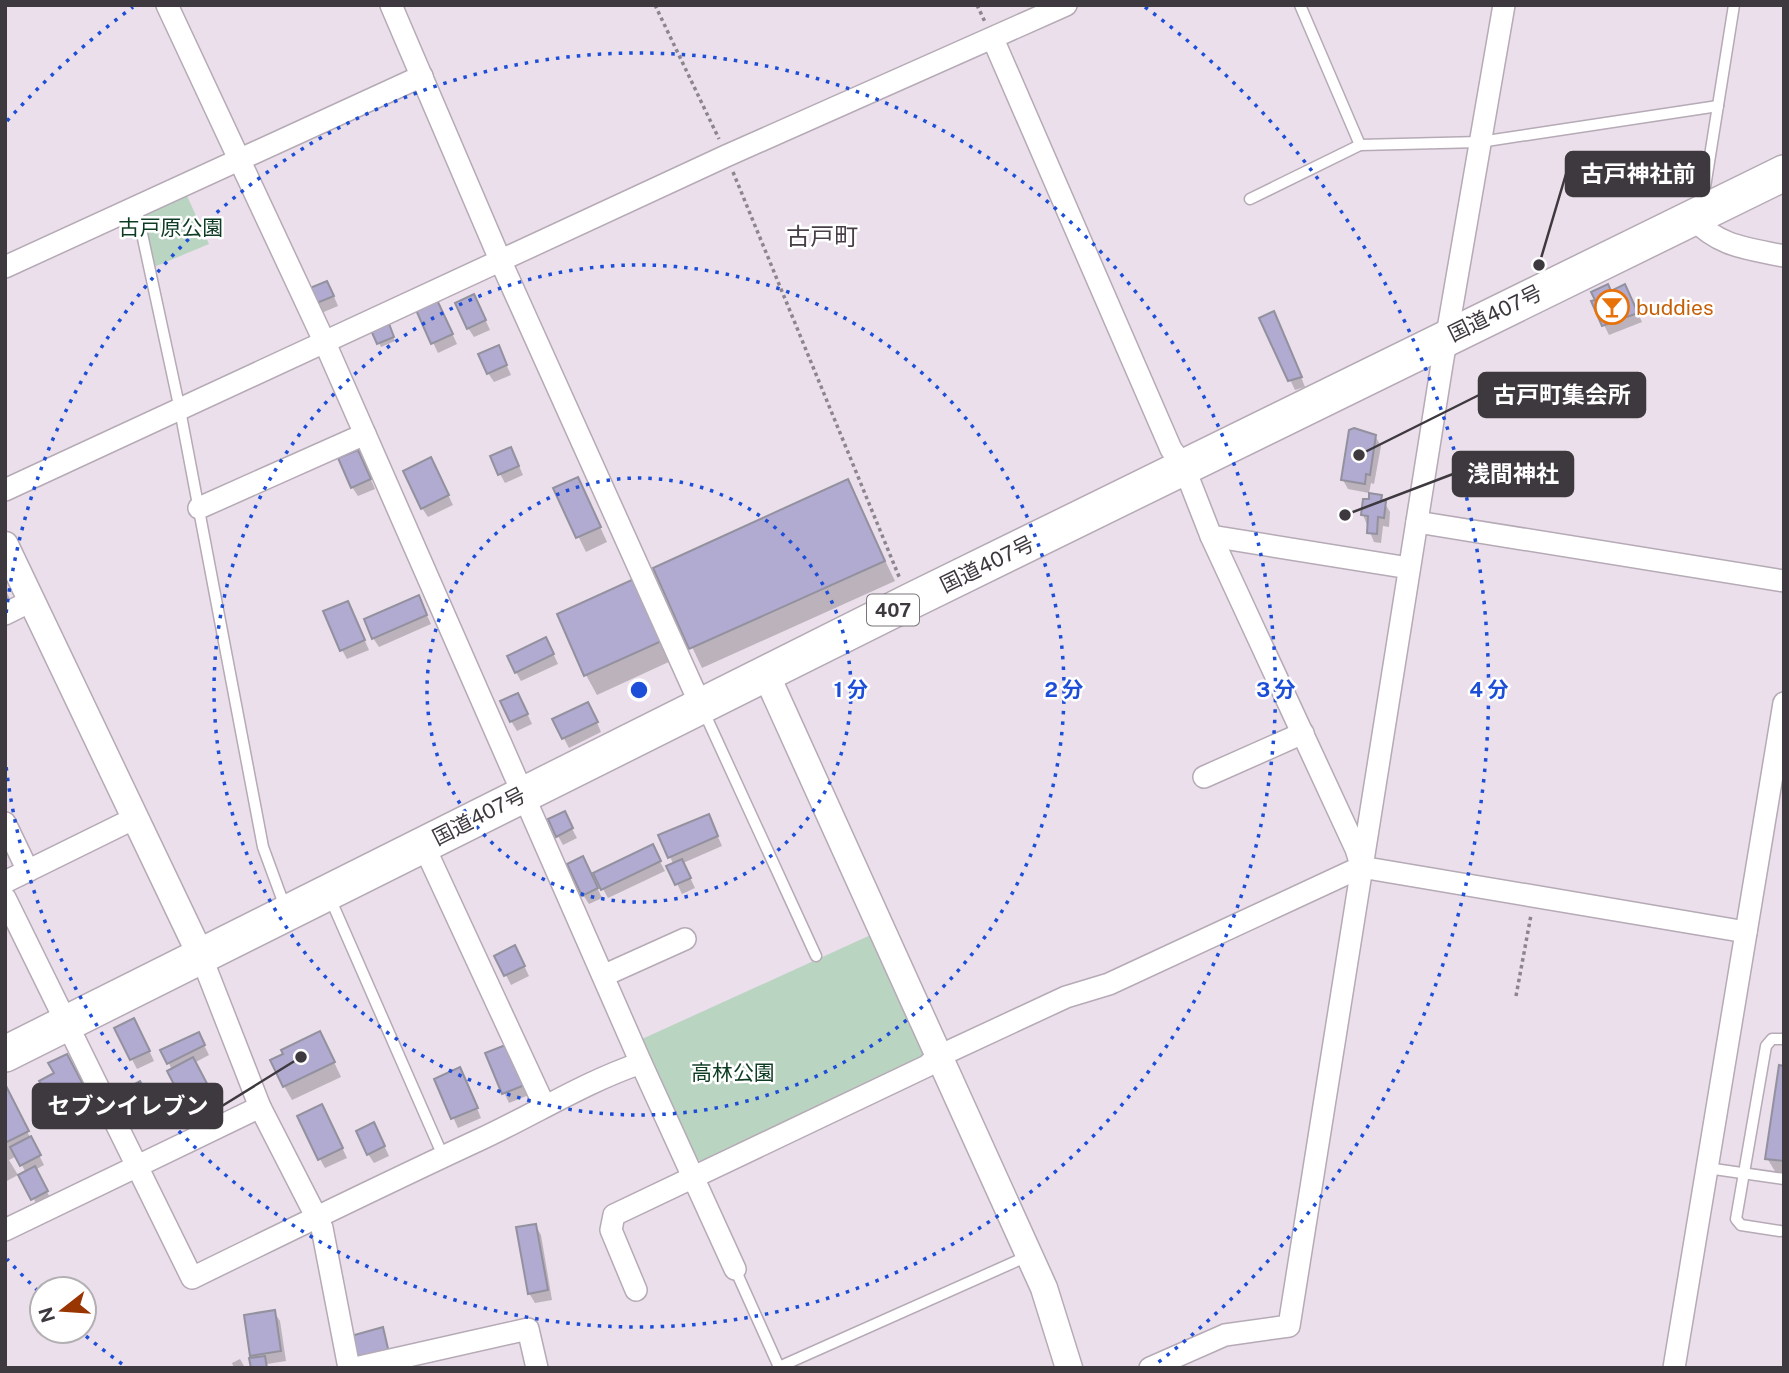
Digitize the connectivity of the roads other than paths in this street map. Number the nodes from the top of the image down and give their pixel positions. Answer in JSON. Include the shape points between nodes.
{"nodes":[{"id":1,"x":167,"y":5,"type":"edge"},
{"id":2,"x":391,"y":5,"type":"edge"},
{"id":3,"x":1066,"y":5,"type":"edge"},
{"id":4,"x":1300,"y":5,"type":"edge"},
{"id":5,"x":1504,"y":5,"type":"edge"},
{"id":6,"x":1734,"y":5,"type":"edge"},
{"id":7,"x":993,"y":39,"type":"junction"},
{"id":8,"x":422,"y":76,"type":"junction"},
{"id":9,"x":1718,"y":106,"type":"junction"},
{"id":10,"x":1480,"y":142,"type":"junction"},
{"id":11,"x":1360,"y":145,"type":"junction"},
{"id":12,"x":238,"y":159,"type":"junction"},
{"id":13,"x":1784,"y":173,"type":"edge"},
{"id":14,"x":1250,"y":199,"type":"dead end"},
{"id":15,"x":136,"y":206,"type":"junction"},
{"id":16,"x":1696,"y":215,"type":"junction"},
{"id":17,"x":1784,"y":256,"type":"edge"},
{"id":18,"x":501,"y":262,"type":"junction"},
{"id":19,"x":5,"y":267,"type":"edge"},
{"id":20,"x":1449,"y":335,"type":"junction"},
{"id":21,"x":325,"y":343,"type":"junction"},
{"id":22,"x":180,"y":410,"type":"junction"},
{"id":23,"x":365,"y":434,"type":"junction"},
{"id":24,"x":1184,"y":467,"type":"junction"},
{"id":25,"x":5,"y":490,"type":"edge"},
{"id":26,"x":199,"y":508,"type":"junction"},
{"id":27,"x":1417,"y":522,"type":"junction"},
{"id":28,"x":1211,"y":536,"type":"junction"},
{"id":29,"x":5,"y":545,"type":"edge"},
{"id":30,"x":1409,"y":568,"type":"junction"},
{"id":31,"x":1784,"y":581,"type":"edge"},
{"id":32,"x":32,"y":601,"type":"junction"},
{"id":33,"x":5,"y":614,"type":"edge"},
{"id":34,"x":766,"y":674,"type":"junction"},
{"id":35,"x":1784,"y":703,"type":"edge"},
{"id":36,"x":701,"y":706,"type":"junction"},
{"id":37,"x":1303,"y":733,"type":"junction"},
{"id":38,"x":1205,"y":777,"type":"dead end"},
{"id":39,"x":523,"y":793,"type":"junction"},
{"id":40,"x":135,"y":818,"type":"junction"},
{"id":41,"x":5,"y":823,"type":"edge"},
{"id":42,"x":423,"y":844,"type":"junction"},
{"id":43,"x":1362,"y":867,"type":"junction"},
{"id":44,"x":28,"y":871,"type":"junction"},
{"id":45,"x":5,"y":882,"type":"edge"},
{"id":46,"x":328,"y":892,"type":"junction"},
{"id":47,"x":5,"y":898,"type":"edge"},
{"id":48,"x":288,"y":913,"type":"junction"},
{"id":49,"x":1746,"y":932,"type":"junction"},
{"id":50,"x":685,"y":939,"type":"dead end"},
{"id":51,"x":201,"y":956,"type":"junction"},
{"id":52,"x":816,"y":956,"type":"dead end"},
{"id":53,"x":605,"y":975,"type":"junction"},
{"id":54,"x":65,"y":1024,"type":"junction"},
{"id":55,"x":1784,"y":1039,"type":"edge"},
{"id":56,"x":5,"y":1054,"type":"edge"},
{"id":57,"x":937,"y":1057,"type":"junction"},
{"id":58,"x":641,"y":1063,"type":"junction"},
{"id":59,"x":544,"y":1105,"type":"junction"},
{"id":60,"x":260,"y":1107,"type":"junction"},
{"id":61,"x":443,"y":1156,"type":"junction"},
{"id":62,"x":136,"y":1165,"type":"junction"},
{"id":63,"x":1707,"y":1168,"type":"junction"},
{"id":64,"x":1742,"y":1173,"type":"junction"},
{"id":65,"x":691,"y":1176,"type":"junction"},
{"id":66,"x":1784,"y":1179,"type":"edge"},
{"id":67,"x":317,"y":1217,"type":"junction"},
{"id":68,"x":5,"y":1230,"type":"edge"},
{"id":69,"x":1780,"y":1231,"type":"dead end"},
{"id":70,"x":1028,"y":1255,"type":"junction"},
{"id":71,"x":736,"y":1269,"type":"joint"},
{"id":72,"x":636,"y":1290,"type":"dead end"},
{"id":73,"x":349,"y":1368,"type":"edge"},
{"id":74,"x":355,"y":1368,"type":"edge"},
{"id":75,"x":537,"y":1368,"type":"edge"},
{"id":76,"x":1069,"y":1368,"type":"edge"},
{"id":77,"x":1150,"y":1368,"type":"edge"},
{"id":78,"x":1674,"y":1368,"type":"edge"}],
"edges":[{"from":1,"to":12,"type":"street"},
{"from":2,"to":8,"type":"street"},
{"from":3,"to":7,"type":"street"},
{"from":4,"to":11,"type":"lane"},
{"from":5,"to":10,"type":"street"},
{"from":6,"to":9,"type":"lane"},
{"from":7,"to":18,"type":"street","via":[[726,156]]},
{"from":7,"to":24,"type":"street","via":[[1171,449]]},
{"from":8,"to":12,"type":"street"},
{"from":8,"to":18,"type":"street"},
{"from":9,"to":10,"type":"lane"},
{"from":9,"to":16,"type":"lane"},
{"from":10,"to":11,"type":"lane"},
{"from":10,"to":20,"type":"street"},
{"from":11,"to":14,"type":"lane"},
{"from":12,"to":15,"type":"street"},
{"from":12,"to":21,"type":"street"},
{"from":13,"to":16,"type":"highway","name":"国道407号","number":"407"},
{"from":15,"to":19,"type":"street"},
{"from":15,"to":22,"type":"lane"},
{"from":16,"to":17,"type":"street","via":[[1705,231],[1729,245]]},
{"from":16,"to":20,"type":"highway","name":"国道407号","number":"407"},
{"from":18,"to":21,"type":"street"},
{"from":18,"to":36,"type":"street"},
{"from":20,"to":24,"type":"highway","name":"国道407号","number":"407"},
{"from":20,"to":27,"type":"street"},
{"from":21,"to":22,"type":"street"},
{"from":21,"to":23,"type":"street"},
{"from":22,"to":25,"type":"street"},
{"from":22,"to":26,"type":"lane"},
{"from":23,"to":26,"type":"street"},
{"from":23,"to":39,"type":"street"},
{"from":24,"to":28,"type":"street"},
{"from":24,"to":34,"type":"highway","name":"国道407号","number":"407"},
{"from":26,"to":48,"type":"lane","via":[[263,847]]},
{"from":27,"to":30,"type":"street"},
{"from":27,"to":31,"type":"street"},
{"from":28,"to":30,"type":"street"},
{"from":28,"to":37,"type":"street"},
{"from":29,"to":32,"type":"street"},
{"from":30,"to":43,"type":"street"},
{"from":32,"to":33,"type":"street"},
{"from":32,"to":40,"type":"street"},
{"from":34,"to":36,"type":"highway","name":"国道407号","number":"407"},
{"from":34,"to":57,"type":"street"},
{"from":35,"to":49,"type":"street"},
{"from":36,"to":39,"type":"highway","name":"国道407号","number":"407"},
{"from":36,"to":52,"type":"lane"},
{"from":37,"to":38,"type":"street"},
{"from":37,"to":43,"type":"street"},
{"from":39,"to":42,"type":"highway","name":"国道407号","number":"407"},
{"from":39,"to":53,"type":"street"},
{"from":40,"to":44,"type":"street"},
{"from":40,"to":51,"type":"street"},
{"from":41,"to":44,"type":"street"},
{"from":42,"to":46,"type":"highway","name":"国道407号","number":"407"},
{"from":42,"to":59,"type":"street"},
{"from":43,"to":49,"type":"street"},
{"from":43,"to":57,"type":"street"},
{"from":43,"to":77,"type":"street","via":[[1289,1326],[1225,1335]]},
{"from":44,"to":45,"type":"street"},
{"from":46,"to":48,"type":"highway","name":"国道407号","number":"407"},
{"from":46,"to":61,"type":"lane"},
{"from":47,"to":54,"type":"street"},
{"from":48,"to":51,"type":"highway","name":"国道407号","number":"407"},
{"from":49,"to":63,"type":"street"},
{"from":50,"to":53,"type":"street"},
{"from":51,"to":54,"type":"highway","name":"国道407号","number":"407"},
{"from":51,"to":60,"type":"street"},
{"from":53,"to":58,"type":"street"},
{"from":54,"to":56,"type":"highway","name":"国道407号","number":"407"},
{"from":54,"to":62,"type":"street"},
{"from":55,"to":64,"type":"lane","via":[[1772,1039],[1766,1046]]},
{"from":57,"to":65,"type":"street","via":[[927,1066]]},
{"from":57,"to":70,"type":"street"},
{"from":58,"to":59,"type":"street"},
{"from":58,"to":65,"type":"street"},
{"from":59,"to":61,"type":"street"},
{"from":60,"to":62,"type":"street"},
{"from":60,"to":67,"type":"street"},
{"from":61,"to":67,"type":"street"},
{"from":62,"to":67,"type":"street","via":[[192,1278]]},
{"from":62,"to":68,"type":"street"},
{"from":63,"to":64,"type":"lane"},
{"from":63,"to":78,"type":"street"},
{"from":64,"to":66,"type":"lane"},
{"from":64,"to":69,"type":"lane","via":[[1736,1219],[1741,1225]]},
{"from":65,"to":71,"type":"street"},
{"from":65,"to":72,"type":"street","via":[[614,1215],[611,1230]]},
{"from":67,"to":73,"type":"street"},
{"from":70,"to":71,"type":"lane","via":[[779,1367]]},
{"from":70,"to":76,"type":"street","via":[[1048,1299]]},
{"from":74,"to":75,"type":"street","via":[[528,1329]]}]}
